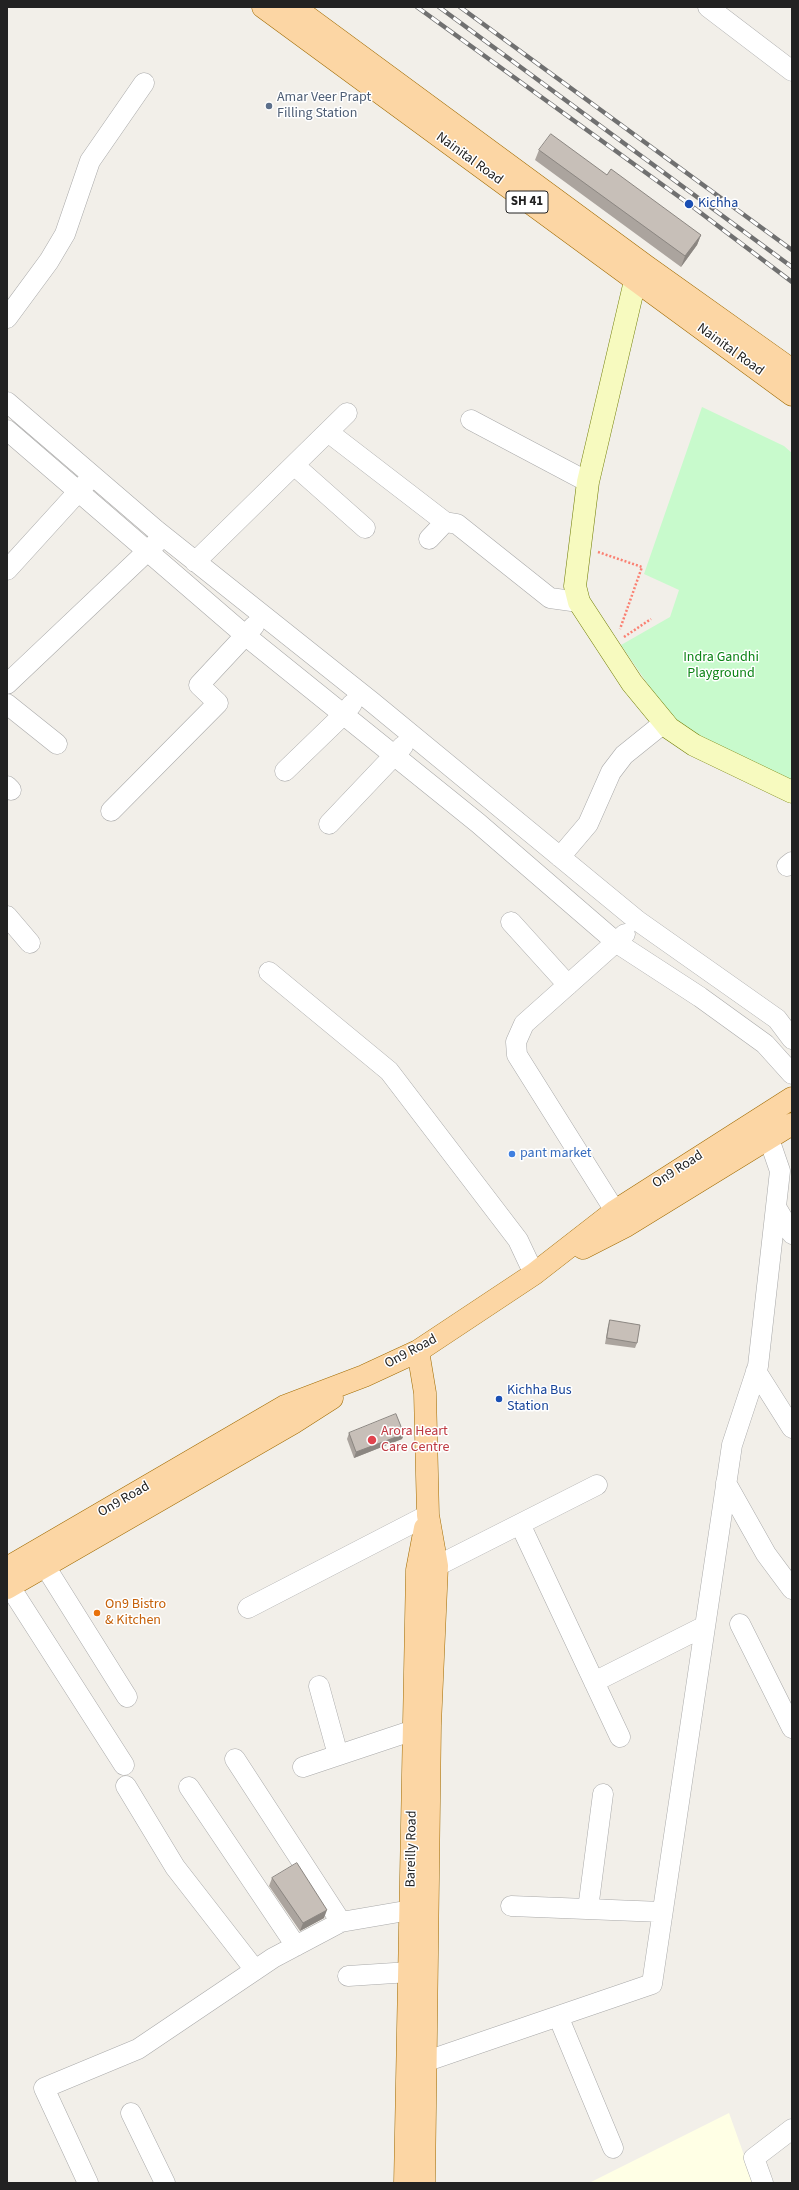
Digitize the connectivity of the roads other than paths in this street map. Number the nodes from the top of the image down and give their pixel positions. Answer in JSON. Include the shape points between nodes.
{"nodes":[{"id":1,"x":263,"y":7,"type":"edge"},
{"id":2,"x":294,"y":7,"type":"edge"},
{"id":3,"x":708,"y":7,"type":"edge"},
{"id":4,"x":792,"y":70,"type":"edge"},
{"id":5,"x":144,"y":83,"type":"dead end"},
{"id":6,"x":635,"y":281,"type":"junction"},
{"id":7,"x":7,"y":318,"type":"edge"},
{"id":8,"x":792,"y":370,"type":"edge"},
{"id":9,"x":792,"y":395,"type":"edge"},
{"id":10,"x":9,"y":408,"type":"edge"},
{"id":11,"x":347,"y":413,"type":"dead end"},
{"id":12,"x":471,"y":420,"type":"dead end"},
{"id":13,"x":7,"y":430,"type":"edge"},
{"id":14,"x":328,"y":432,"type":"junction"},
{"id":15,"x":294,"y":465,"type":"junction"},
{"id":16,"x":92,"y":476,"type":"junction"},
{"id":17,"x":588,"y":482,"type":"junction"},
{"id":18,"x":79,"y":492,"type":"junction"},
{"id":19,"x":445,"y":522,"type":"junction"},
{"id":20,"x":365,"y":528,"type":"dead end"},
{"id":21,"x":163,"y":536,"type":"junction"},
{"id":22,"x":429,"y":539,"type":"dead end"},
{"id":23,"x":148,"y":552,"type":"junction"},
{"id":24,"x":195,"y":562,"type":"junction"},
{"id":25,"x":7,"y":570,"type":"edge"},
{"id":26,"x":579,"y":602,"type":"junction"},
{"id":27,"x":262,"y":615,"type":"junction"},
{"id":28,"x":246,"y":636,"type":"junction"},
{"id":29,"x":7,"y":684,"type":"edge"},
{"id":30,"x":360,"y":693,"type":"junction"},
{"id":31,"x":7,"y":704,"type":"edge"},
{"id":32,"x":344,"y":714,"type":"junction"},
{"id":33,"x":665,"y":722,"type":"junction"},
{"id":34,"x":412,"y":735,"type":"junction"},
{"id":35,"x":57,"y":744,"type":"dead end"},
{"id":36,"x":395,"y":756,"type":"junction"},
{"id":37,"x":285,"y":771,"type":"dead end"},
{"id":38,"x":792,"y":792,"type":"edge"},
{"id":39,"x":111,"y":811,"type":"dead end"},
{"id":40,"x":329,"y":824,"type":"dead end"},
{"id":41,"x":560,"y":857,"type":"junction"},
{"id":42,"x":7,"y":916,"type":"edge"},
{"id":43,"x":638,"y":921,"type":"junction"},
{"id":44,"x":510,"y":922,"type":"dead end"},
{"id":45,"x":30,"y":943,"type":"dead end"},
{"id":46,"x":617,"y":943,"type":"junction"},
{"id":47,"x":269,"y":972,"type":"dead end"},
{"id":48,"x":568,"y":985,"type":"junction"},
{"id":49,"x":792,"y":1039,"type":"edge"},
{"id":50,"x":792,"y":1074,"type":"edge"},
{"id":51,"x":792,"y":1098,"type":"edge"},
{"id":52,"x":792,"y":1124,"type":"edge"},
{"id":53,"x":769,"y":1139,"type":"junction"},
{"id":54,"x":776,"y":1207,"type":"junction"},
{"id":55,"x":615,"y":1211,"type":"junction"},
{"id":56,"x":792,"y":1234,"type":"edge"},
{"id":57,"x":534,"y":1274,"type":"junction"},
{"id":58,"x":418,"y":1351,"type":"junction"},
{"id":59,"x":756,"y":1371,"type":"junction"},
{"id":60,"x":364,"y":1376,"type":"junction"},
{"id":61,"x":792,"y":1428,"type":"edge"},
{"id":62,"x":726,"y":1483,"type":"junction"},
{"id":63,"x":597,"y":1484,"type":"dead end"},
{"id":64,"x":428,"y":1515,"type":"junction"},
{"id":65,"x":520,"y":1524,"type":"junction"},
{"id":66,"x":45,"y":1566,"type":"junction"},
{"id":67,"x":437,"y":1566,"type":"junction"},
{"id":68,"x":8,"y":1581,"type":"edge"},
{"id":69,"x":792,"y":1589,"type":"edge"},
{"id":70,"x":248,"y":1608,"type":"dead end"},
{"id":71,"x":740,"y":1624,"type":"dead end"},
{"id":72,"x":705,"y":1626,"type":"junction"},
{"id":73,"x":594,"y":1682,"type":"junction"},
{"id":74,"x":319,"y":1686,"type":"dead end"},
{"id":75,"x":127,"y":1697,"type":"dead end"},
{"id":76,"x":792,"y":1728,"type":"edge"},
{"id":77,"x":414,"y":1730,"type":"junction"},
{"id":78,"x":620,"y":1737,"type":"dead end"},
{"id":79,"x":338,"y":1755,"type":"junction"},
{"id":80,"x":235,"y":1759,"type":"dead end"},
{"id":81,"x":124,"y":1765,"type":"dead end"},
{"id":82,"x":303,"y":1766,"type":"dead end"},
{"id":83,"x":126,"y":1786,"type":"dead end"},
{"id":84,"x":189,"y":1787,"type":"dead end"},
{"id":85,"x":604,"y":1794,"type":"dead end"},
{"id":86,"x":511,"y":1906,"type":"dead end"},
{"id":87,"x":588,"y":1909,"type":"junction"},
{"id":88,"x":411,"y":1910,"type":"junction"},
{"id":89,"x":662,"y":1912,"type":"junction"},
{"id":90,"x":341,"y":1922,"type":"junction"},
{"id":91,"x":296,"y":1946,"type":"junction"},
{"id":92,"x":255,"y":1970,"type":"junction"},
{"id":93,"x":410,"y":1972,"type":"junction"},
{"id":94,"x":348,"y":1976,"type":"dead end"},
{"id":95,"x":558,"y":2016,"type":"junction"},
{"id":96,"x":426,"y":2061,"type":"junction"},
{"id":97,"x":131,"y":2113,"type":"dead end"},
{"id":98,"x":792,"y":2128,"type":"edge"},
{"id":99,"x":613,"y":2148,"type":"dead end"},
{"id":100,"x":88,"y":2183,"type":"edge"},
{"id":101,"x":165,"y":2183,"type":"edge"},
{"id":102,"x":405,"y":2183,"type":"edge"},
{"id":103,"x":424,"y":2183,"type":"edge"},
{"id":104,"x":763,"y":2183,"type":"edge"}],
"edges":[{"from":1,"to":6,"type":"main road","name":"Nainital Road","number":"SH 41"},
{"from":2,"to":8,"type":"main road","name":"Nainital Road"},
{"from":3,"to":4,"type":"street"},
{"from":5,"to":7,"type":"street","via":[[90,160],[65,234],[49,261]]},
{"from":6,"to":9,"type":"main road","name":"Nainital Road","number":"SH 41"},
{"from":6,"to":17,"type":"street"},
{"from":10,"to":16,"type":"street"},
{"from":11,"to":14,"type":"street"},
{"from":12,"to":17,"type":"street"},
{"from":13,"to":18,"type":"street"},
{"from":14,"to":15,"type":"street"},
{"from":14,"to":19,"type":"street"},
{"from":15,"to":20,"type":"street"},
{"from":15,"to":24,"type":"street"},
{"from":16,"to":18,"type":"street"},
{"from":16,"to":21,"type":"street"},
{"from":17,"to":26,"type":"street","via":[[575,586]]},
{"from":18,"to":23,"type":"street"},
{"from":18,"to":25,"type":"street"},
{"from":19,"to":22,"type":"street"},
{"from":19,"to":26,"type":"street","via":[[457,524],[550,598]]},
{"from":21,"to":23,"type":"street"},
{"from":21,"to":24,"type":"street"},
{"from":23,"to":28,"type":"street"},
{"from":23,"to":29,"type":"street"},
{"from":24,"to":27,"type":"street"},
{"from":26,"to":33,"type":"street","via":[[620,642],[632,683]]},
{"from":27,"to":28,"type":"street"},
{"from":27,"to":30,"type":"street"},
{"from":28,"to":32,"type":"street"},
{"from":28,"to":39,"type":"street","via":[[200,685],[218,703]]},
{"from":30,"to":32,"type":"street"},
{"from":30,"to":34,"type":"street"},
{"from":31,"to":35,"type":"street"},
{"from":32,"to":36,"type":"street"},
{"from":32,"to":37,"type":"street"},
{"from":33,"to":38,"type":"street","via":[[669,728],[694,745]]},
{"from":33,"to":41,"type":"street","via":[[624,755],[611,772],[588,824]]},
{"from":34,"to":36,"type":"street"},
{"from":34,"to":41,"type":"street"},
{"from":36,"to":40,"type":"street"},
{"from":36,"to":46,"type":"street","via":[[478,823]]},
{"from":41,"to":43,"type":"street"},
{"from":42,"to":45,"type":"street"},
{"from":43,"to":46,"type":"street"},
{"from":43,"to":49,"type":"street","via":[[777,1019]]},
{"from":44,"to":48,"type":"street"},
{"from":46,"to":48,"type":"street"},
{"from":46,"to":50,"type":"street","via":[[700,997],[765,1044]]},
{"from":47,"to":57,"type":"street","via":[[389,1071],[518,1240]]},
{"from":48,"to":55,"type":"street","via":[[524,1024],[516,1042],[516,1055]]},
{"from":51,"to":55,"type":"main road","name":"On9 Road"},
{"from":52,"to":53,"type":"main road"},
{"from":53,"to":54,"type":"street","via":[[780,1171]]},
{"from":53,"to":57,"type":"main road","via":[[626,1226]]},
{"from":54,"to":56,"type":"street"},
{"from":54,"to":59,"type":"street"},
{"from":55,"to":57,"type":"main road","name":"On9 Road"},
{"from":57,"to":58,"type":"main road","name":"On9 Road"},
{"from":58,"to":60,"type":"main road","name":"On9 Road"},
{"from":58,"to":64,"type":"main road","name":"Bareilly Road","via":[[425,1394]]},
{"from":59,"to":61,"type":"street"},
{"from":59,"to":62,"type":"street","via":[[732,1445]]},
{"from":60,"to":66,"type":"main road","via":[[293,1423]]},
{"from":60,"to":68,"type":"main road","name":"On9 Road","via":[[285,1406]]},
{"from":62,"to":69,"type":"street","via":[[766,1554]]},
{"from":62,"to":72,"type":"street"},
{"from":63,"to":65,"type":"street"},
{"from":64,"to":67,"type":"main road","name":"Bareilly Road"},
{"from":64,"to":70,"type":"street"},
{"from":64,"to":77,"type":"main road","name":"Bareilly Road","via":[[417,1570]]},
{"from":65,"to":67,"type":"street"},
{"from":65,"to":73,"type":"street"},
{"from":66,"to":68,"type":"main road"},
{"from":66,"to":75,"type":"street"},
{"from":67,"to":96,"type":"main road","name":"Bareilly Road","via":[[430,1725]]},
{"from":68,"to":81,"type":"street"},
{"from":71,"to":76,"type":"street"},
{"from":72,"to":73,"type":"street"},
{"from":72,"to":89,"type":"street"},
{"from":73,"to":78,"type":"street"},
{"from":74,"to":79,"type":"street"},
{"from":77,"to":79,"type":"street"},
{"from":77,"to":88,"type":"main road","name":"Bareilly Road"},
{"from":79,"to":82,"type":"street"},
{"from":80,"to":90,"type":"street"},
{"from":83,"to":92,"type":"street","via":[[175,1867]]},
{"from":84,"to":91,"type":"street"},
{"from":85,"to":87,"type":"street"},
{"from":86,"to":87,"type":"street"},
{"from":87,"to":89,"type":"street"},
{"from":88,"to":90,"type":"street"},
{"from":88,"to":93,"type":"main road","name":"Bareilly Road"},
{"from":89,"to":95,"type":"street","via":[[652,1984]]},
{"from":90,"to":91,"type":"street"},
{"from":91,"to":92,"type":"street"},
{"from":92,"to":100,"type":"street","via":[[138,2049],[44,2088]]},
{"from":93,"to":94,"type":"street"},
{"from":93,"to":102,"type":"main road","name":"Bareilly Road"},
{"from":95,"to":96,"type":"street"},
{"from":95,"to":99,"type":"street"},
{"from":96,"to":103,"type":"main road","name":"Bareilly Road"},
{"from":97,"to":101,"type":"street"},
{"from":98,"to":104,"type":"street","via":[[754,2158]]}]}
